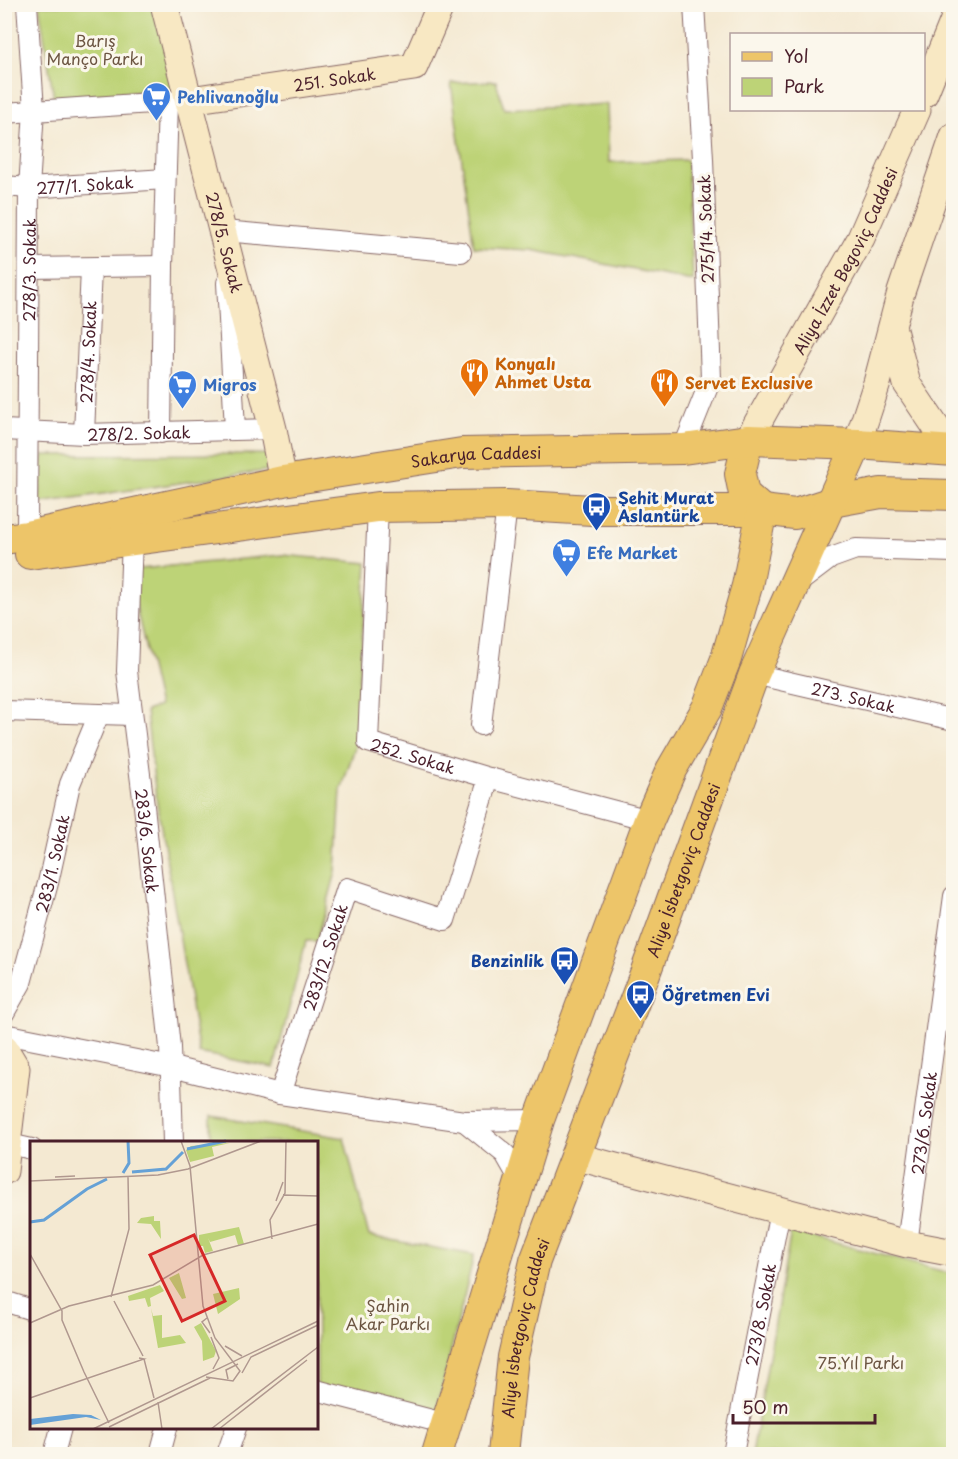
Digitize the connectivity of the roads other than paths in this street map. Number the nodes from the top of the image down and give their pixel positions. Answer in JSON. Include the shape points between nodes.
{"nodes":[{"id":1,"x":27,"y":4,"type":"edge"},
{"id":2,"x":164,"y":4,"type":"edge"},
{"id":3,"x":441,"y":4,"type":"edge"},
{"id":4,"x":694,"y":4,"type":"edge"},
{"id":5,"x":954,"y":20,"type":"edge"},
{"id":6,"x":925,"y":92,"type":"edge"},
{"id":7,"x":179,"y":102,"type":"junction"},
{"id":8,"x":34,"y":110,"type":"junction"},
{"id":9,"x":917,"y":111,"type":"edge"},
{"id":10,"x":4,"y":113,"type":"edge"},
{"id":11,"x":954,"y":136,"type":"edge"},
{"id":12,"x":165,"y":179,"type":"junction"},
{"id":13,"x":4,"y":186,"type":"edge"},
{"id":14,"x":29,"y":188,"type":"junction"},
{"id":15,"x":224,"y":231,"type":"junction"},
{"id":16,"x":461,"y":252,"type":"dead end"},
{"id":17,"x":163,"y":266,"type":"junction"},
{"id":18,"x":30,"y":268,"type":"junction"},
{"id":19,"x":91,"y":268,"type":"junction"},
{"id":20,"x":892,"y":327,"type":"junction"},
{"id":21,"x":235,"y":429,"type":"junction"},
{"id":22,"x":273,"y":429,"type":"junction"},
{"id":23,"x":4,"y":430,"type":"edge"},
{"id":24,"x":29,"y":432,"type":"junction"},
{"id":25,"x":161,"y":433,"type":"junction"},
{"id":26,"x":84,"y":434,"type":"junction"},
{"id":27,"x":748,"y":440,"type":"junction"},
{"id":28,"x":857,"y":444,"type":"junction"},
{"id":29,"x":683,"y":449,"type":"junction"},
{"id":30,"x":953,"y":451,"type":"edge"},
{"id":31,"x":283,"y":481,"type":"junction"},
{"id":32,"x":954,"y":495,"type":"edge"},
{"id":33,"x":832,"y":502,"type":"junction"},
{"id":34,"x":507,"y":506,"type":"junction"},
{"id":35,"x":378,"y":507,"type":"junction"},
{"id":36,"x":762,"y":510,"type":"junction"},
{"id":37,"x":16,"y":538,"type":"edge"},
{"id":38,"x":132,"y":539,"type":"junction"},
{"id":39,"x":954,"y":552,"type":"edge"},
{"id":40,"x":4,"y":558,"type":"edge"},
{"id":41,"x":793,"y":586,"type":"junction"},
{"id":42,"x":754,"y":674,"type":"junction"},
{"id":43,"x":4,"y":711,"type":"edge"},
{"id":44,"x":99,"y":714,"type":"junction"},
{"id":45,"x":132,"y":715,"type":"junction"},
{"id":46,"x":954,"y":720,"type":"edge"},
{"id":47,"x":481,"y":725,"type":"dead end"},
{"id":48,"x":489,"y":778,"type":"junction"},
{"id":49,"x":649,"y":820,"type":"junction"},
{"id":50,"x":954,"y":896,"type":"edge"},
{"id":51,"x":4,"y":1013,"type":"edge"},
{"id":52,"x":4,"y":1034,"type":"edge"},
{"id":53,"x":4,"y":1048,"type":"edge"},
{"id":54,"x":172,"y":1067,"type":"junction"},
{"id":55,"x":280,"y":1094,"type":"junction"},
{"id":56,"x":539,"y":1120,"type":"junction"},
{"id":57,"x":464,"y":1121,"type":"junction"},
{"id":58,"x":173,"y":1141,"type":"edge"},
{"id":59,"x":20,"y":1146,"type":"edge"},
{"id":60,"x":574,"y":1156,"type":"junction"},
{"id":61,"x":4,"y":1172,"type":"edge"},
{"id":62,"x":520,"y":1182,"type":"junction"},
{"id":63,"x":780,"y":1210,"type":"junction"},
{"id":64,"x":907,"y":1244,"type":"junction"},
{"id":65,"x":954,"y":1253,"type":"edge"},
{"id":66,"x":4,"y":1301,"type":"edge"},
{"id":67,"x":30,"y":1309,"type":"edge"},
{"id":68,"x":318,"y":1391,"type":"edge"},
{"id":69,"x":447,"y":1424,"type":"junction"},
{"id":70,"x":61,"y":1429,"type":"edge"},
{"id":71,"x":167,"y":1429,"type":"edge"},
{"id":72,"x":236,"y":1429,"type":"edge"},
{"id":73,"x":54,"y":1455,"type":"edge"},
{"id":74,"x":160,"y":1455,"type":"edge"},
{"id":75,"x":226,"y":1455,"type":"edge"},
{"id":76,"x":437,"y":1455,"type":"edge"},
{"id":77,"x":503,"y":1455,"type":"edge"},
{"id":78,"x":733,"y":1455,"type":"edge"}],
"edges":[{"from":1,"to":8,"type":"street","name":"278/3. Sokak"},
{"from":2,"to":7,"type":"street","name":"278/5. Sokak"},
{"from":3,"to":7,"type":"street","name":"251. Sokak","via":[[414,67]]},
{"from":4,"to":29,"type":"street","name":"275/14. Sokak","via":[[711,379]]},
{"from":5,"to":6,"type":"street"},
{"from":7,"to":8,"type":"street","name":"251. Sokak"},
{"from":7,"to":12,"type":"street","name":"278/5. Sokak"},
{"from":7,"to":15,"type":"street","name":"278/5. Sokak"},
{"from":8,"to":10,"type":"street","name":"251. Sokak"},
{"from":8,"to":14,"type":"street","name":"278/3. Sokak"},
{"from":9,"to":27,"type":"street","name":"Aliya İzzet Begoviç Caddesi","via":[[861,238]]},
{"from":11,"to":20,"type":"street"},
{"from":12,"to":14,"type":"street","name":"277/1. Sokak"},
{"from":12,"to":17,"type":"street","name":"278/5. Sokak"},
{"from":13,"to":14,"type":"street","name":"277/1. Sokak"},
{"from":14,"to":18,"type":"street","name":"278/3. Sokak"},
{"from":15,"to":16,"type":"street"},
{"from":15,"to":21,"type":"street"},
{"from":15,"to":22,"type":"street","name":"278/5. Sokak"},
{"from":17,"to":19,"type":"street"},
{"from":17,"to":25,"type":"street","name":"278/5. Sokak"},
{"from":18,"to":19,"type":"street"},
{"from":18,"to":24,"type":"street","name":"278/3. Sokak"},
{"from":19,"to":26,"type":"street","name":"278/4. Sokak"},
{"from":20,"to":28,"type":"street"},
{"from":20,"to":30,"type":"street","via":[[907,384]]},
{"from":21,"to":22,"type":"street","name":"278/2. Sokak"},
{"from":21,"to":25,"type":"street","name":"278/2. Sokak"},
{"from":22,"to":31,"type":"street","name":"278/5. Sokak"},
{"from":23,"to":24,"type":"street","name":"278/2. Sokak"},
{"from":24,"to":26,"type":"street","name":"278/2. Sokak"},
{"from":24,"to":37,"type":"street","name":"278/3. Sokak"},
{"from":25,"to":26,"type":"street","name":"278/2. Sokak"},
{"from":27,"to":28,"type":"main road","name":"Sakarya Caddesi"},
{"from":27,"to":29,"type":"main road","name":"Sakarya Caddesi"},
{"from":27,"to":36,"type":"main road","via":[[740,474],[744,494]]},
{"from":28,"to":30,"type":"main road","name":"Sakarya Caddesi"},
{"from":28,"to":33,"type":"main road","name":"Aliye İsbetgoviç Caddesi"},
{"from":29,"to":31,"type":"main road","name":"Sakarya Caddesi","via":[[462,453]]},
{"from":31,"to":37,"type":"main road","name":"Sakarya Caddesi"},
{"from":32,"to":33,"type":"main road","via":[[880,493]]},
{"from":33,"to":36,"type":"main road","via":[[795,514]]},
{"from":33,"to":41,"type":"main road","name":"Aliye İsbetgoviç Caddesi"},
{"from":34,"to":35,"type":"main road"},
{"from":34,"to":36,"type":"main road"},
{"from":34,"to":47,"type":"street"},
{"from":35,"to":38,"type":"main road"},
{"from":35,"to":48,"type":"street","name":"252. Sokak","via":[[368,742]]},
{"from":36,"to":49,"type":"main road","via":[[747,586],[726,659],[707,708],[671,770]]},
{"from":38,"to":40,"type":"main road"},
{"from":38,"to":45,"type":"street","name":"283/6. Sokak","via":[[127,671]]},
{"from":39,"to":41,"type":"street","via":[[856,549],[831,558]]},
{"from":41,"to":42,"type":"main road","name":"Aliye İsbetgoviç Caddesi"},
{"from":42,"to":46,"type":"street","name":"273. Sokak"},
{"from":42,"to":60,"type":"main road","name":"Aliye İsbetgoviç Caddesi","via":[[643,980]]},
{"from":43,"to":44,"type":"street"},
{"from":44,"to":45,"type":"street"},
{"from":44,"to":51,"type":"street","name":"283/1. Sokak","via":[[70,784],[21,983]]},
{"from":45,"to":54,"type":"street","name":"283/6. Sokak"},
{"from":48,"to":49,"type":"street","name":"252. Sokak"},
{"from":48,"to":55,"type":"street","name":"283/12. Sokak","via":[[445,920],[347,888]]},
{"from":49,"to":56,"type":"main road"},
{"from":50,"to":64,"type":"street","name":"273/6. Sokak"},
{"from":52,"to":54,"type":"street"},
{"from":53,"to":59,"type":"street","via":[[16,1068]]},
{"from":54,"to":55,"type":"street"},
{"from":54,"to":58,"type":"street","name":"283/6. Sokak"},
{"from":55,"to":57,"type":"street"},
{"from":56,"to":57,"type":"street"},
{"from":56,"to":62,"type":"main road"},
{"from":57,"to":62,"type":"street","via":[[505,1154]]},
{"from":59,"to":61,"type":"street"},
{"from":60,"to":63,"type":"street"},
{"from":60,"to":77,"type":"main road","name":"Aliye İsbetgoviç Caddesi","via":[[535,1261],[513,1357]]},
{"from":62,"to":69,"type":"main road"},
{"from":63,"to":64,"type":"street"},
{"from":63,"to":78,"type":"street","name":"273/8. Sokak"},
{"from":64,"to":65,"type":"street"},
{"from":66,"to":67,"type":"street"},
{"from":68,"to":69,"type":"street"},
{"from":69,"to":76,"type":"main road"},
{"from":70,"to":73,"type":"street"},
{"from":71,"to":74,"type":"street"},
{"from":72,"to":75,"type":"street"}]}
